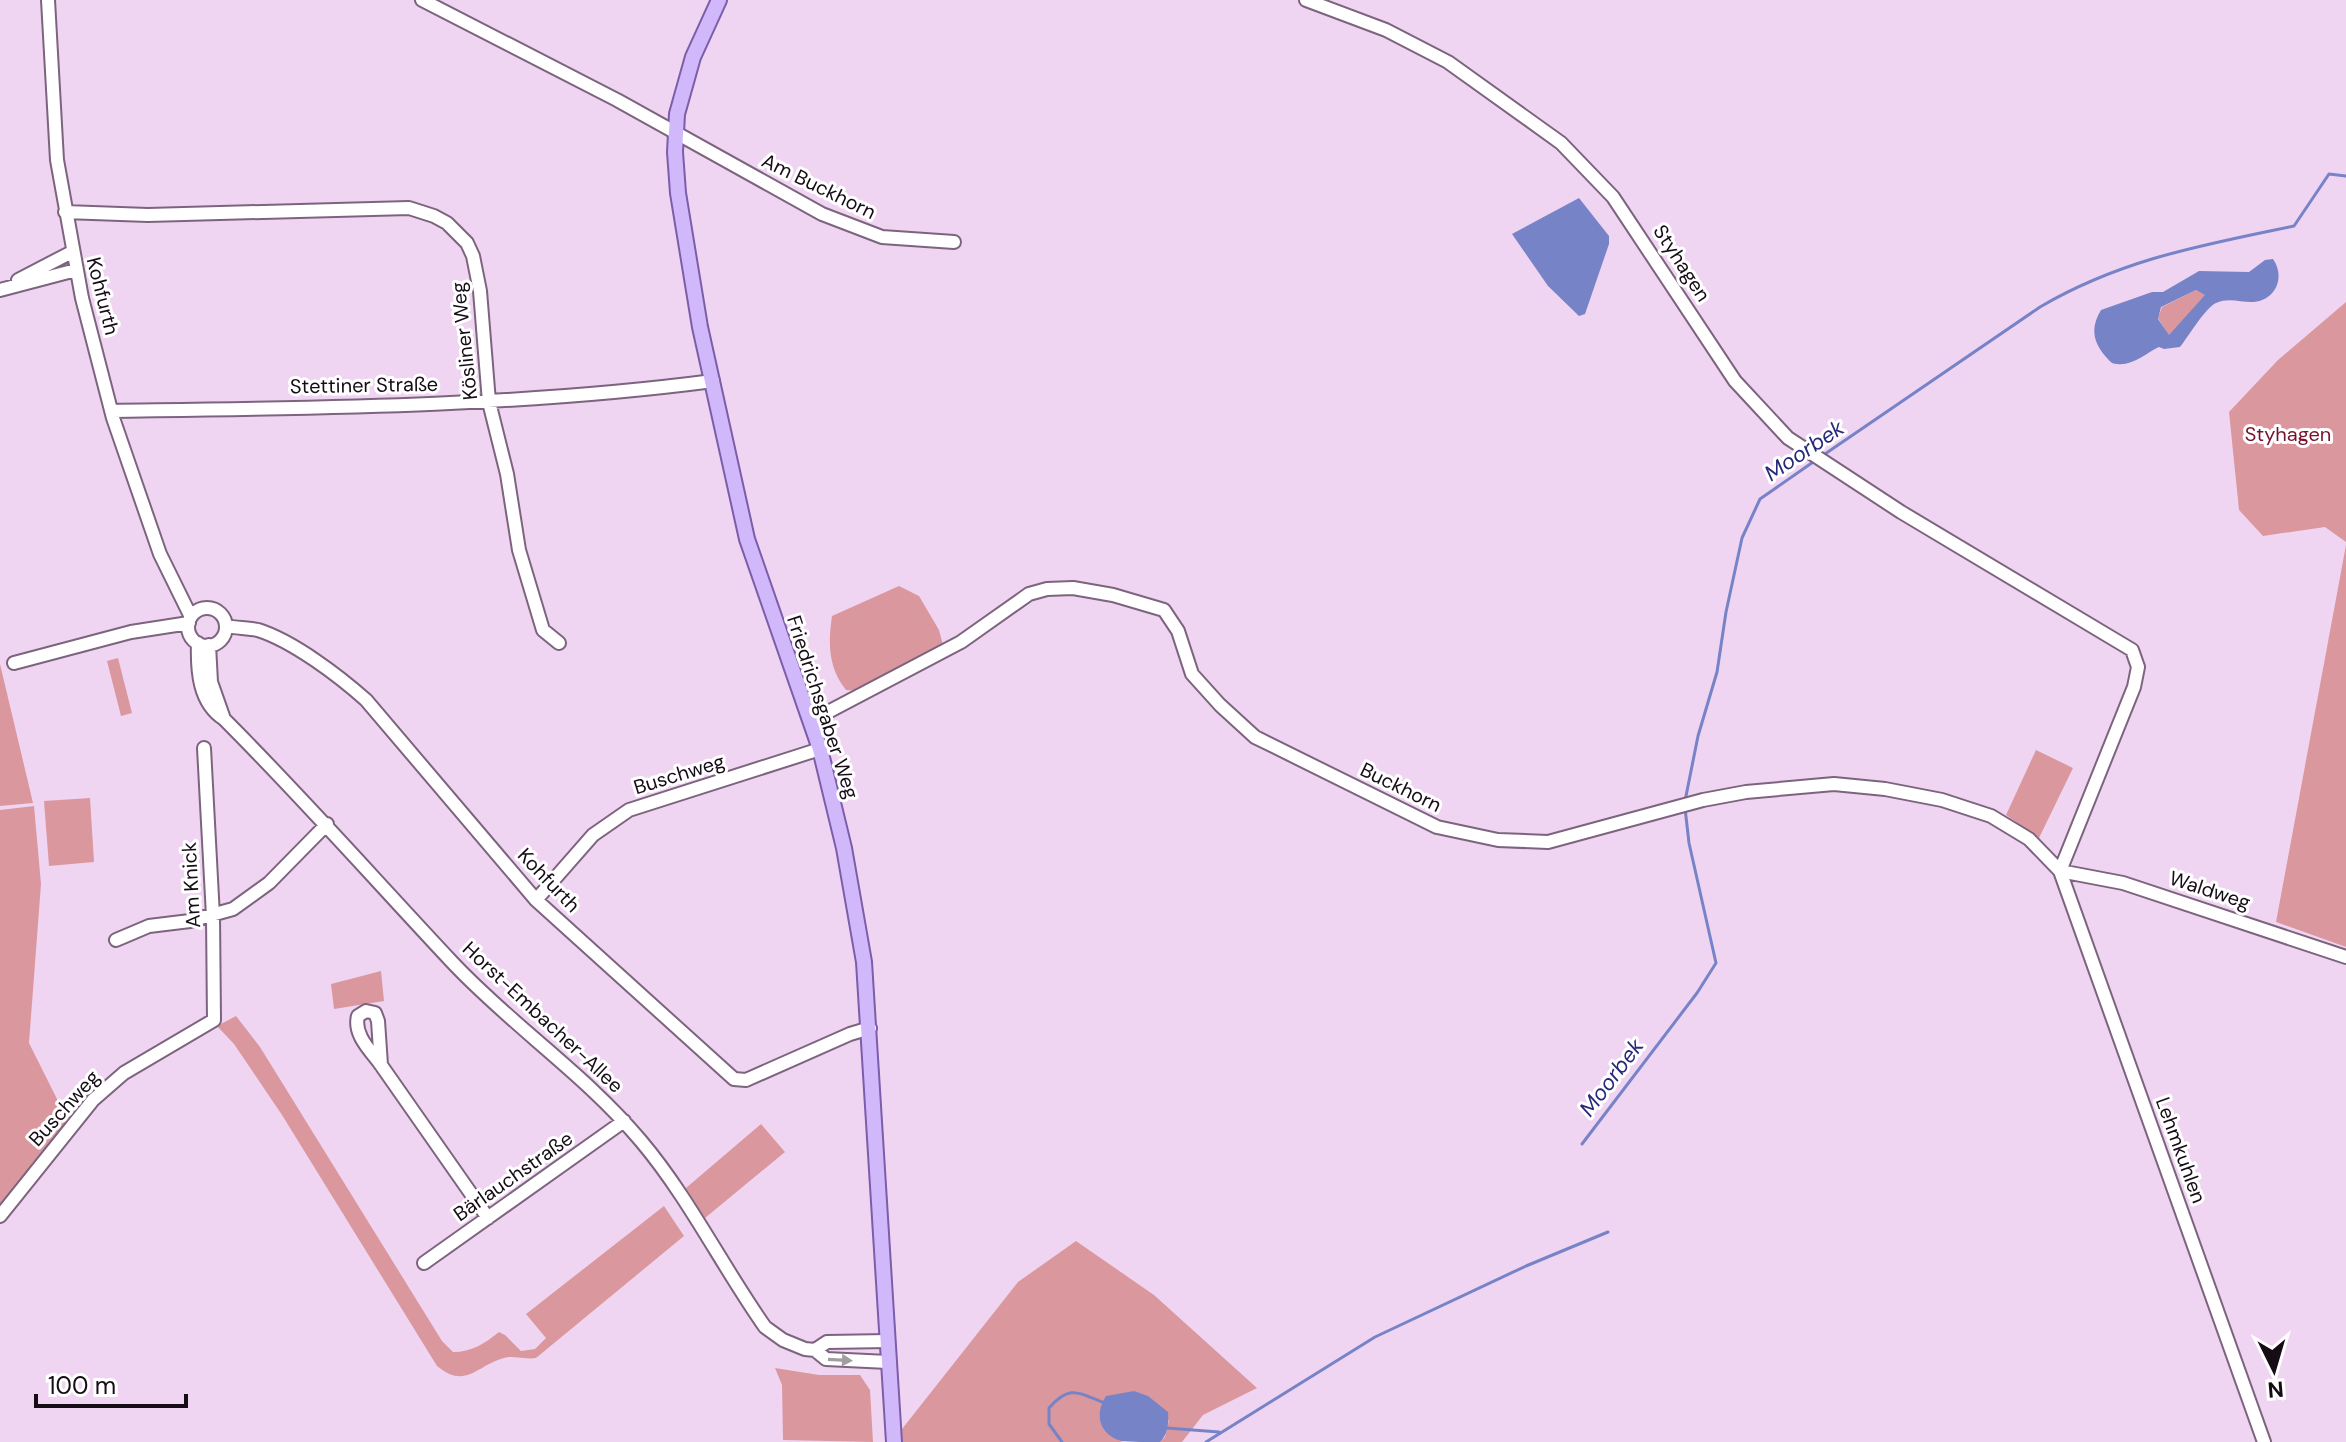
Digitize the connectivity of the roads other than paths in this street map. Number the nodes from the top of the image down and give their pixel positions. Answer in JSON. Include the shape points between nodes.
{"nodes":[{"id":1,"x":48,"y":0,"type":"edge"},
{"id":2,"x":422,"y":0,"type":"edge"},
{"id":3,"x":719,"y":0,"type":"edge"},
{"id":4,"x":1306,"y":0,"type":"edge"},
{"id":5,"x":675,"y":134,"type":"junction"},
{"id":6,"x":65,"y":212,"type":"junction"},
{"id":7,"x":954,"y":242,"type":"dead end"},
{"id":8,"x":72,"y":252,"type":"junction"},
{"id":9,"x":76,"y":270,"type":"junction"},
{"id":10,"x":4,"y":288,"type":"edge"},
{"id":11,"x":713,"y":381,"type":"junction"},
{"id":12,"x":489,"y":402,"type":"junction"},
{"id":13,"x":111,"y":411,"type":"junction"},
{"id":14,"x":194,"y":617,"type":"junction"},
{"id":15,"x":226,"y":626,"type":"junction"},
{"id":16,"x":559,"y":643,"type":"dead end"},
{"id":17,"x":203,"y":644,"type":"junction"},
{"id":18,"x":14,"y":663,"type":"dead end"},
{"id":19,"x":809,"y":718,"type":"junction"},
{"id":20,"x":204,"y":748,"type":"dead end"},
{"id":21,"x":820,"y":749,"type":"junction"},
{"id":22,"x":327,"y":824,"type":"junction"},
{"id":23,"x":2060,"y":871,"type":"junction"},
{"id":24,"x":536,"y":900,"type":"junction"},
{"id":25,"x":213,"y":916,"type":"junction"},
{"id":26,"x":116,"y":940,"type":"dead end"},
{"id":27,"x":2346,"y":957,"type":"edge"},
{"id":28,"x":214,"y":1020,"type":"joint"},
{"id":29,"x":870,"y":1028,"type":"junction"},
{"id":30,"x":381,"y":1065,"type":"dead end"},
{"id":31,"x":624,"y":1121,"type":"junction"},
{"id":32,"x":0,"y":1216,"type":"edge"},
{"id":33,"x":488,"y":1218,"type":"junction"},
{"id":34,"x":424,"y":1263,"type":"dead end"},
{"id":35,"x":888,"y":1341,"type":"junction"},
{"id":36,"x":815,"y":1350,"type":"junction"},
{"id":37,"x":888,"y":1362,"type":"junction"},
{"id":38,"x":894,"y":1442,"type":"edge"},
{"id":39,"x":2264,"y":1442,"type":"edge"}],
"edges":[{"from":1,"to":6,"type":"street","name":"Kohfurth"},
{"from":2,"to":5,"type":"street","name":"Am Buckhorn"},
{"from":3,"to":5,"type":"main road","name":"Friedrichsgaber Weg","via":[[684,82]]},
{"from":4,"to":23,"type":"street","name":"Styhagen","via":[[1386,30],[1448,62],[1561,143],[1613,197],[1735,381],[1788,438],[2132,650],[2138,667],[2134,687]]},
{"from":5,"to":7,"type":"street","name":"Am Buckhorn","via":[[869,234]]},
{"from":5,"to":11,"type":"main road","name":"Friedrichsgaber Weg","via":[[688,260]]},
{"from":6,"to":8,"type":"street","name":"Kohfurth"},
{"from":6,"to":12,"type":"street","name":"Kösliner Weg","via":[[409,208],[434,216],[457,231],[475,264]]},
{"from":8,"to":9,"type":"street","name":"Kohfurth"},
{"from":8,"to":10,"type":"street"},
{"from":9,"to":10,"type":"street"},
{"from":9,"to":13,"type":"street","name":"Kohfurth"},
{"from":11,"to":12,"type":"street","name":"Stettiner Straße"},
{"from":11,"to":19,"type":"main road","name":"Friedrichsgaber Weg","via":[[747,539]]},
{"from":12,"to":13,"type":"street","name":"Stettiner Straße"},
{"from":12,"to":16,"type":"street","name":"Kösliner Weg","via":[[525,577],[543,630]]},
{"from":13,"to":14,"type":"street","name":"Kohfurth","via":[[160,554],[184,590]]},
{"from":14,"to":15,"type":"street","name":"Kohfurth","via":[[216,611]]},
{"from":14,"to":17,"type":"street","name":"Kohfurth","via":[[190,634]]},
{"from":14,"to":18,"type":"street"},
{"from":15,"to":17,"type":"street","via":[[222,638]]},
{"from":15,"to":24,"type":"street","name":"Kohfurth","via":[[276,639],[366,700]]},
{"from":17,"to":22,"type":"street","name":"Horst-Embacher-Allee","via":[[199,676],[212,711]]},
{"from":19,"to":21,"type":"main road","name":"Friedrichsgaber Weg"},
{"from":19,"to":23,"type":"street","name":"Buckhorn","via":[[961,642],[1029,594],[1073,588],[1164,610],[1178,631],[1192,674],[1255,737],[1437,827],[1498,840],[1548,842],[1746,792],[1834,784],[1942,800],[1991,816],[2029,839]]},
{"from":20,"to":25,"type":"street","name":"Am Knick"},
{"from":21,"to":24,"type":"street","name":"Buschweg","via":[[629,810],[593,835]]},
{"from":21,"to":29,"type":"main road","name":"Friedrichsgaber Weg","via":[[844,848]]},
{"from":22,"to":25,"type":"street","via":[[257,894]]},
{"from":22,"to":31,"type":"street","name":"Horst-Embacher-Allee","via":[[453,963]]},
{"from":23,"to":27,"type":"street","name":"Waldweg","via":[[2123,883]]},
{"from":23,"to":39,"type":"street","name":"Lehmkuhlen"},
{"from":24,"to":29,"type":"street","name":"Kohfurth","via":[[734,1079],[746,1080]]},
{"from":25,"to":26,"type":"street","via":[[149,926]]},
{"from":25,"to":28,"type":"street","name":"Am Knick"},
{"from":28,"to":32,"type":"street","name":"Buschweg","via":[[124,1073],[93,1100]]},
{"from":29,"to":35,"type":"main road","name":"Friedrichsgaber Weg"},
{"from":30,"to":33,"type":"street"},
{"from":31,"to":33,"type":"street","name":"Bärlauchstraße"},
{"from":31,"to":36,"type":"street","name":"Horst-Embacher-Allee","via":[[664,1170],[765,1327],[792,1345]]},
{"from":33,"to":34,"type":"street","name":"Bärlauchstraße"},
{"from":35,"to":36,"type":"street","via":[[827,1342]]},
{"from":35,"to":37,"type":"main road","name":"Friedrichsgaber Weg"},
{"from":36,"to":37,"type":"street","name":"Horst-Embacher-Allee","one_way":true,"via":[[826,1359]]},
{"from":37,"to":38,"type":"main road","name":"Friedrichsgaber Weg"}]}
